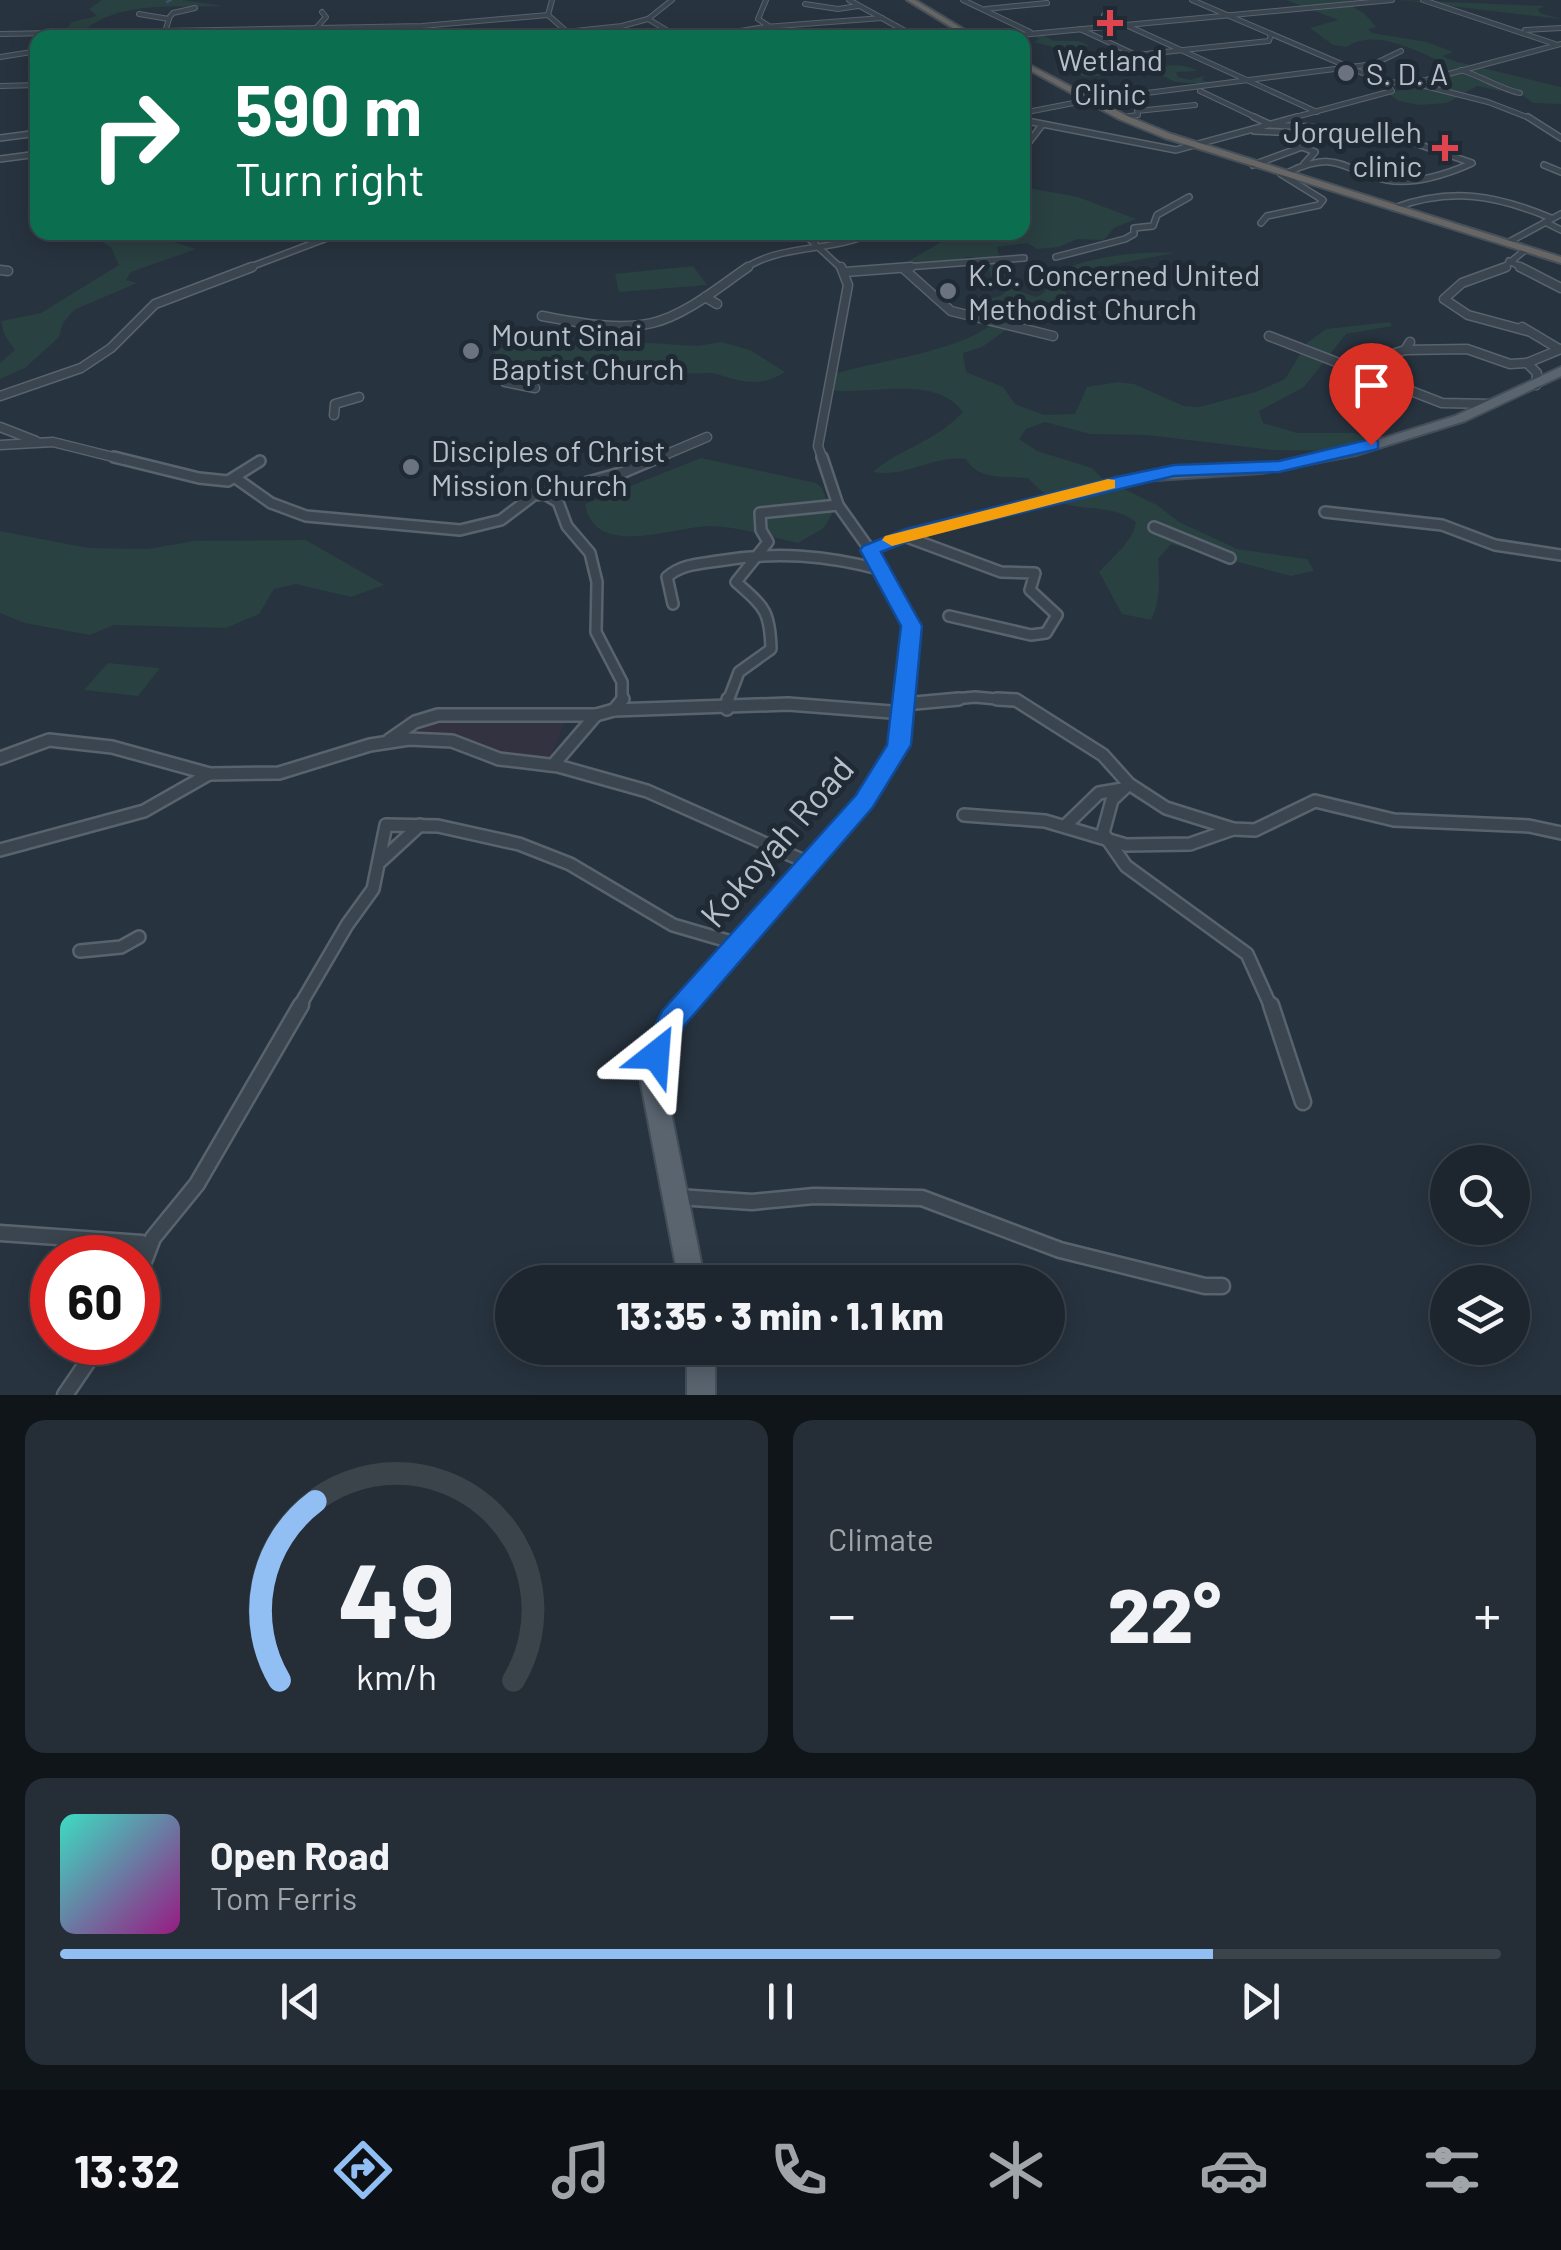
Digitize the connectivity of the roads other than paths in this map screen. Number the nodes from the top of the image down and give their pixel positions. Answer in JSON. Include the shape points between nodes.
{"nodes":[{"id":1,"x":552,"y":0,"type":"edge"},
{"id":2,"x":672,"y":0,"type":"edge"},
{"id":3,"x":766,"y":0,"type":"edge"},
{"id":4,"x":849,"y":0,"type":"edge"},
{"id":5,"x":910,"y":0,"type":"edge"},
{"id":6,"x":963,"y":0,"type":"edge"},
{"id":7,"x":1192,"y":0,"type":"edge"},
{"id":8,"x":1392,"y":0,"type":"edge"},
{"id":9,"x":1423,"y":0,"type":"edge"},
{"id":10,"x":1047,"y":2,"type":"dead end"},
{"id":11,"x":805,"y":4,"type":"dead end"},
{"id":12,"x":859,"y":6,"type":"junction"},
{"id":13,"x":195,"y":8,"type":"dead end"},
{"id":14,"x":985,"y":9,"type":"junction"},
{"id":15,"x":164,"y":10,"type":"dead end"},
{"id":16,"x":322,"y":12,"type":"dead end"},
{"id":17,"x":138,"y":14,"type":"dead end"},
{"id":18,"x":1224,"y":14,"type":"junction"},
{"id":19,"x":548,"y":15,"type":"junction"},
{"id":20,"x":1104,"y":15,"type":"dead end"},
{"id":21,"x":170,"y":18,"type":"junction"},
{"id":22,"x":882,"y":18,"type":"junction"},
{"id":23,"x":648,"y":19,"type":"junction"},
{"id":24,"x":1125,"y":24,"type":"junction"},
{"id":25,"x":184,"y":25,"type":"junction"},
{"id":26,"x":422,"y":26,"type":"junction"},
{"id":27,"x":617,"y":27,"type":"junction"},
{"id":28,"x":766,"y":27,"type":"junction"},
{"id":29,"x":1094,"y":27,"type":"junction"},
{"id":30,"x":1079,"y":28,"type":"junction"},
{"id":31,"x":1561,"y":28,"type":"edge"},
{"id":32,"x":167,"y":29,"type":"junction"},
{"id":33,"x":222,"y":29,"type":"joint"},
{"id":34,"x":1519,"y":29,"type":"junction"},
{"id":35,"x":134,"y":30,"type":"edge"},
{"id":36,"x":177,"y":30,"type":"junction"},
{"id":37,"x":200,"y":30,"type":"junction"},
{"id":38,"x":314,"y":30,"type":"junction"},
{"id":39,"x":424,"y":30,"type":"edge"},
{"id":40,"x":566,"y":30,"type":"joint"},
{"id":41,"x":619,"y":30,"type":"edge"},
{"id":42,"x":667,"y":30,"type":"edge"},
{"id":43,"x":747,"y":30,"type":"edge"},
{"id":44,"x":772,"y":30,"type":"edge"},
{"id":45,"x":904,"y":30,"type":"edge"},
{"id":46,"x":961,"y":30,"type":"edge"},
{"id":47,"x":1026,"y":30,"type":"edge"},
{"id":48,"x":1136,"y":30,"type":"junction"},
{"id":49,"x":30,"y":33,"type":"edge"},
{"id":50,"x":1032,"y":33,"type":"edge"},
{"id":51,"x":0,"y":34,"type":"edge"},
{"id":52,"x":1271,"y":34,"type":"junction"},
{"id":53,"x":1095,"y":37,"type":"junction"},
{"id":54,"x":1120,"y":40,"type":"dead end"},
{"id":55,"x":1559,"y":44,"type":"edge"},
{"id":56,"x":1182,"y":50,"type":"junction"},
{"id":57,"x":1401,"y":51,"type":"dead end"},
{"id":58,"x":30,"y":52,"type":"edge"},
{"id":59,"x":1212,"y":55,"type":"dead end"},
{"id":60,"x":0,"y":57,"type":"edge"},
{"id":61,"x":1198,"y":58,"type":"junction"},
{"id":62,"x":1344,"y":65,"type":"junction"},
{"id":63,"x":1030,"y":69,"type":"edge"},
{"id":64,"x":1460,"y":70,"type":"junction"},
{"id":65,"x":1249,"y":80,"type":"junction"},
{"id":66,"x":1416,"y":83,"type":"junction"},
{"id":67,"x":1386,"y":84,"type":"junction"},
{"id":68,"x":30,"y":85,"type":"edge"},
{"id":69,"x":0,"y":86,"type":"edge"},
{"id":70,"x":1202,"y":88,"type":"junction"},
{"id":71,"x":1520,"y":93,"type":"dead end"},
{"id":72,"x":1144,"y":95,"type":"junction"},
{"id":73,"x":1092,"y":102,"type":"junction"},
{"id":74,"x":1195,"y":105,"type":"dead end"},
{"id":75,"x":1146,"y":111,"type":"junction"},
{"id":76,"x":1317,"y":112,"type":"junction"},
{"id":77,"x":1030,"y":115,"type":"edge"},
{"id":78,"x":1122,"y":117,"type":"junction"},
{"id":79,"x":1030,"y":120,"type":"edge"},
{"id":80,"x":1271,"y":124,"type":"junction"},
{"id":81,"x":1042,"y":125,"type":"junction"},
{"id":82,"x":1311,"y":127,"type":"dead end"},
{"id":83,"x":1251,"y":130,"type":"junction"},
{"id":84,"x":1303,"y":133,"type":"dead end"},
{"id":85,"x":30,"y":134,"type":"edge"},
{"id":86,"x":0,"y":138,"type":"edge"},
{"id":87,"x":1561,"y":138,"type":"edge"},
{"id":88,"x":1030,"y":141,"type":"edge"},
{"id":89,"x":1412,"y":142,"type":"dead end"},
{"id":90,"x":1193,"y":145,"type":"junction"},
{"id":91,"x":30,"y":155,"type":"edge"},
{"id":92,"x":0,"y":159,"type":"edge"},
{"id":93,"x":1253,"y":165,"type":"junction"},
{"id":94,"x":1304,"y":165,"type":"junction"},
{"id":95,"x":1544,"y":165,"type":"dead end"},
{"id":96,"x":1561,"y":172,"type":"edge"},
{"id":97,"x":1284,"y":173,"type":"junction"},
{"id":98,"x":1189,"y":197,"type":"dead end"},
{"id":99,"x":1394,"y":208,"type":"junction"},
{"id":100,"x":1561,"y":214,"type":"edge"},
{"id":101,"x":1548,"y":220,"type":"junction"},
{"id":102,"x":1262,"y":223,"type":"dead end"},
{"id":103,"x":1561,"y":230,"type":"edge"},
{"id":104,"x":322,"y":240,"type":"edge"},
{"id":105,"x":811,"y":240,"type":"edge"},
{"id":106,"x":858,"y":240,"type":"edge"},
{"id":107,"x":1507,"y":244,"type":"junction"},
{"id":108,"x":818,"y":247,"type":"junction"},
{"id":109,"x":1524,"y":250,"type":"junction"},
{"id":110,"x":1056,"y":257,"type":"dead end"},
{"id":111,"x":1024,"y":258,"type":"dead end"},
{"id":112,"x":1561,"y":260,"type":"edge"},
{"id":113,"x":1508,"y":261,"type":"junction"},
{"id":114,"x":904,"y":269,"type":"junction"},
{"id":115,"x":845,"y":272,"type":"junction"},
{"id":116,"x":1561,"y":293,"type":"edge"},
{"id":117,"x":705,"y":297,"type":"junction"},
{"id":118,"x":716,"y":304,"type":"dead end"},
{"id":119,"x":542,"y":316,"type":"dead end"},
{"id":120,"x":1515,"y":320,"type":"dead end"},
{"id":121,"x":1527,"y":332,"type":"junction"},
{"id":122,"x":1053,"y":336,"type":"dead end"},
{"id":123,"x":1269,"y":336,"type":"dead end"},
{"id":124,"x":1560,"y":349,"type":"edge"},
{"id":125,"x":1527,"y":363,"type":"junction"},
{"id":126,"x":1362,"y":370,"type":"junction"},
{"id":127,"x":1561,"y":371,"type":"edge"},
{"id":128,"x":501,"y":376,"type":"dead end"},
{"id":129,"x":1536,"y":384,"type":"junction"},
{"id":130,"x":535,"y":388,"type":"dead end"},
{"id":131,"x":0,"y":396,"type":"edge"},
{"id":132,"x":360,"y":397,"type":"dead end"},
{"id":133,"x":1492,"y":404,"type":"junction"},
{"id":134,"x":334,"y":414,"type":"dead end"},
{"id":135,"x":0,"y":427,"type":"edge"},
{"id":136,"x":707,"y":437,"type":"dead end"},
{"id":137,"x":40,"y":442,"type":"junction"},
{"id":138,"x":0,"y":446,"type":"edge"},
{"id":139,"x":260,"y":460,"type":"dead end"},
{"id":140,"x":237,"y":478,"type":"junction"},
{"id":141,"x":544,"y":494,"type":"junction"},
{"id":142,"x":838,"y":505,"type":"junction"},
{"id":143,"x":1325,"y":512,"type":"dead end"},
{"id":144,"x":1154,"y":527,"type":"dead end"},
{"id":145,"x":904,"y":536,"type":"junction"},
{"id":146,"x":870,"y":550,"type":"junction"},
{"id":147,"x":764,"y":552,"type":"junction"},
{"id":148,"x":1561,"y":554,"type":"edge"},
{"id":149,"x":1230,"y":558,"type":"dead end"},
{"id":150,"x":882,"y":570,"type":"junction"},
{"id":151,"x":672,"y":604,"type":"dead end"},
{"id":152,"x":949,"y":616,"type":"dead end"},
{"id":153,"x":904,"y":708,"type":"junction"},
{"id":154,"x":727,"y":709,"type":"junction"},
{"id":155,"x":614,"y":710,"type":"junction"},
{"id":156,"x":596,"y":715,"type":"junction"},
{"id":157,"x":384,"y":743,"type":"junction"},
{"id":158,"x":0,"y":758,"type":"edge"},
{"id":159,"x":553,"y":766,"type":"junction"},
{"id":160,"x":210,"y":774,"type":"junction"},
{"id":161,"x":1127,"y":786,"type":"junction"},
{"id":162,"x":964,"y":815,"type":"dead end"},
{"id":163,"x":420,"y":825,"type":"junction"},
{"id":164,"x":1065,"y":826,"type":"junction"},
{"id":165,"x":1233,"y":830,"type":"junction"},
{"id":166,"x":1561,"y":833,"type":"edge"},
{"id":167,"x":1105,"y":836,"type":"junction"},
{"id":168,"x":0,"y":850,"type":"edge"},
{"id":169,"x":381,"y":861,"type":"junction"},
{"id":170,"x":812,"y":864,"type":"junction"},
{"id":171,"x":139,"y":938,"type":"dead end"},
{"id":172,"x":738,"y":944,"type":"junction"},
{"id":173,"x":80,"y":951,"type":"dead end"},
{"id":174,"x":1303,"y":1102,"type":"dead end"},
{"id":175,"x":675,"y":1197,"type":"junction"},
{"id":176,"x":0,"y":1233,"type":"edge"},
{"id":177,"x":30,"y":1235,"type":"edge"},
{"id":178,"x":155,"y":1235,"type":"edge"},
{"id":179,"x":689,"y":1265,"type":"edge"},
{"id":180,"x":1222,"y":1286,"type":"dead end"},
{"id":181,"x":85,"y":1365,"type":"edge"},
{"id":182,"x":701,"y":1365,"type":"edge"},
{"id":183,"x":65,"y":1395,"type":"edge"},
{"id":184,"x":701,"y":1395,"type":"edge"}],
"edges":[{"from":1,"to":19,"type":"street"},
{"from":2,"to":23,"type":"street"},
{"from":3,"to":28,"type":"street","via":[[758,17]]},
{"from":4,"to":12,"type":"street"},
{"from":5,"to":46,"type":"highway"},
{"from":6,"to":14,"type":"street"},
{"from":7,"to":18,"type":"street"},
{"from":8,"to":18,"type":"street"},
{"from":9,"to":34,"type":"street"},
{"from":10,"to":14,"type":"street"},
{"from":11,"to":12,"type":"street"},
{"from":12,"to":22,"type":"street"},
{"from":13,"to":21,"type":"street"},
{"from":14,"to":47,"type":"street"},
{"from":15,"to":21,"type":"street"},
{"from":16,"to":38,"type":"street","via":[[326,17]]},
{"from":17,"to":21,"type":"street"},
{"from":18,"to":24,"type":"street"},
{"from":18,"to":52,"type":"street"},
{"from":19,"to":26,"type":"street"},
{"from":19,"to":40,"type":"street"},
{"from":20,"to":24,"type":"street"},
{"from":21,"to":25,"type":"street"},
{"from":21,"to":32,"type":"street"},
{"from":22,"to":28,"type":"street"},
{"from":22,"to":45,"type":"street"},
{"from":23,"to":27,"type":"street"},
{"from":23,"to":42,"type":"street"},
{"from":24,"to":29,"type":"street"},
{"from":24,"to":48,"type":"street"},
{"from":25,"to":36,"type":"street"},
{"from":25,"to":37,"type":"street"},
{"from":26,"to":38,"type":"street"},
{"from":26,"to":39,"type":"street"},
{"from":27,"to":40,"type":"street"},
{"from":27,"to":41,"type":"street"},
{"from":28,"to":43,"type":"street"},
{"from":28,"to":44,"type":"street"},
{"from":29,"to":30,"type":"street"},
{"from":29,"to":48,"type":"street"},
{"from":30,"to":50,"type":"street"},
{"from":30,"to":53,"type":"street"},
{"from":31,"to":34,"type":"street"},
{"from":32,"to":35,"type":"street"},
{"from":32,"to":36,"type":"street"},
{"from":33,"to":37,"type":"street"},
{"from":33,"to":38,"type":"street"},
{"from":34,"to":55,"type":"street"},
{"from":36,"to":37,"type":"street"},
{"from":48,"to":56,"type":"street"},
{"from":49,"to":51,"type":"street"},
{"from":52,"to":56,"type":"street","via":[[1269,41]]},
{"from":52,"to":62,"type":"street"},
{"from":53,"to":54,"type":"street"},
{"from":53,"to":56,"type":"street","via":[[1136,55]]},
{"from":55,"to":64,"type":"street"},
{"from":56,"to":61,"type":"street"},
{"from":57,"to":62,"type":"street","via":[[1381,62]]},
{"from":58,"to":60,"type":"street"},
{"from":59,"to":61,"type":"street"},
{"from":61,"to":65,"type":"street"},
{"from":62,"to":65,"type":"street"},
{"from":62,"to":67,"type":"street"},
{"from":63,"to":73,"type":"highway"},
{"from":64,"to":66,"type":"street"},
{"from":64,"to":71,"type":"street"},
{"from":65,"to":70,"type":"street"},
{"from":65,"to":76,"type":"street"},
{"from":66,"to":67,"type":"street"},
{"from":66,"to":87,"type":"street","via":[[1496,104]]},
{"from":67,"to":76,"type":"street","via":[[1392,91]]},
{"from":68,"to":69,"type":"street"},
{"from":70,"to":72,"type":"street"},
{"from":70,"to":80,"type":"street","via":[[1191,89]]},
{"from":72,"to":73,"type":"street"},
{"from":72,"to":75,"type":"street","via":[[1131,98],[1148,105]]},
{"from":73,"to":77,"type":"street"},
{"from":73,"to":78,"type":"highway"},
{"from":74,"to":75,"type":"street"},
{"from":75,"to":78,"type":"street"},
{"from":76,"to":80,"type":"street"},
{"from":78,"to":90,"type":"highway"},
{"from":79,"to":81,"type":"street"},
{"from":80,"to":82,"type":"street"},
{"from":80,"to":83,"type":"street"},
{"from":81,"to":88,"type":"street"},
{"from":81,"to":90,"type":"street","via":[[1162,150]]},
{"from":83,"to":84,"type":"street"},
{"from":83,"to":90,"type":"street"},
{"from":85,"to":86,"type":"street"},
{"from":89,"to":94,"type":"street","via":[[1472,162],[1447,176],[1388,180],[1339,160]]},
{"from":90,"to":93,"type":"highway"},
{"from":91,"to":92,"type":"street"},
{"from":93,"to":94,"type":"street","via":[[1302,147],[1315,152]]},
{"from":93,"to":97,"type":"highway"},
{"from":94,"to":97,"type":"street"},
{"from":95,"to":96,"type":"street"},
{"from":97,"to":99,"type":"highway"},
{"from":97,"to":102,"type":"street","via":[[1323,200]]},
{"from":98,"to":110,"type":"street","via":[[1123,241]]},
{"from":99,"to":101,"type":"street","via":[[1432,195],[1475,192]]},
{"from":99,"to":107,"type":"highway"},
{"from":100,"to":101,"type":"street"},
{"from":101,"to":103,"type":"street"},
{"from":101,"to":107,"type":"street"},
{"from":104,"to":131,"type":"street","via":[[156,304],[89,364]]},
{"from":105,"to":108,"type":"street"},
{"from":106,"to":108,"type":"street"},
{"from":107,"to":109,"type":"highway"},
{"from":108,"to":115,"type":"street"},
{"from":108,"to":117,"type":"street","via":[[762,256]]},
{"from":109,"to":112,"type":"highway"},
{"from":109,"to":113,"type":"street"},
{"from":111,"to":114,"type":"street"},
{"from":113,"to":116,"type":"street"},
{"from":113,"to":121,"type":"street","via":[[1503,270],[1453,288],[1444,299],[1468,315]]},
{"from":114,"to":115,"type":"street"},
{"from":114,"to":122,"type":"street","via":[[951,312]]},
{"from":115,"to":142,"type":"street","name":"Kokoyah Road","via":[[842,331],[818,446]]},
{"from":117,"to":118,"type":"street"},
{"from":117,"to":119,"type":"street","via":[[639,326]]},
{"from":120,"to":121,"type":"street"},
{"from":121,"to":124,"type":"street"},
{"from":123,"to":126,"type":"street"},
{"from":124,"to":125,"type":"street"},
{"from":125,"to":126,"type":"street","via":[[1407,346]]},
{"from":125,"to":129,"type":"street","via":[[1537,373]]},
{"from":126,"to":133,"type":"street","via":[[1442,403]]},
{"from":127,"to":129,"type":"main road"},
{"from":128,"to":130,"type":"street"},
{"from":129,"to":133,"type":"main road"},
{"from":132,"to":134,"type":"street","via":[[335,404]]},
{"from":133,"to":145,"type":"main road","via":[[1279,467],[1174,470]]},
{"from":135,"to":137,"type":"street"},
{"from":136,"to":141,"type":"street","via":[[624,472]]},
{"from":137,"to":138,"type":"street"},
{"from":137,"to":140,"type":"street","via":[[199,478]]},
{"from":139,"to":140,"type":"street"},
{"from":140,"to":141,"type":"street","via":[[272,503],[306,516],[460,530],[501,520]]},
{"from":141,"to":155,"type":"street","via":[[558,502],[567,526],[590,553],[596,632],[622,682],[623,700]]},
{"from":142,"to":146,"type":"street","name":"Kokoyah Road"},
{"from":142,"to":147,"type":"street","via":[[760,513]]},
{"from":143,"to":148,"type":"street","via":[[1442,525],[1494,545]]},
{"from":144,"to":149,"type":"street"},
{"from":145,"to":146,"type":"main road"},
{"from":145,"to":152,"type":"street","via":[[1002,572],[1035,572],[1030,590],[1057,614],[1046,633],[1031,635]]},
{"from":146,"to":150,"type":"main road","name":"Kokoyah Road"},
{"from":147,"to":150,"type":"street"},
{"from":147,"to":151,"type":"street","via":[[679,567],[667,577]]},
{"from":147,"to":154,"type":"street","via":[[736,582],[770,619],[771,649],[740,666]]},
{"from":150,"to":153,"type":"main road","name":"Kokoyah Road","via":[[912,626]]},
{"from":153,"to":154,"type":"street"},
{"from":153,"to":161,"type":"street","via":[[975,697],[1016,700],[1103,755]]},
{"from":153,"to":170,"type":"main road","name":"Kokoyah Road","via":[[899,745],[887,769]]},
{"from":154,"to":155,"type":"street"},
{"from":155,"to":156,"type":"street"},
{"from":156,"to":157,"type":"street","via":[[438,714]]},
{"from":156,"to":159,"type":"street"},
{"from":157,"to":159,"type":"street","via":[[452,741],[499,759]]},
{"from":157,"to":160,"type":"street","via":[[279,773]]},
{"from":158,"to":160,"type":"street","via":[[49,740],[112,747]]},
{"from":159,"to":170,"type":"street","via":[[684,805]]},
{"from":160,"to":168,"type":"street","via":[[144,811]]},
{"from":161,"to":164,"type":"street","via":[[1099,793]]},
{"from":161,"to":165,"type":"street","via":[[1166,808]]},
{"from":161,"to":167,"type":"street","via":[[1112,800]]},
{"from":162,"to":164,"type":"street"},
{"from":163,"to":169,"type":"street"},
{"from":163,"to":169,"type":"street","via":[[386,825],[379,838]]},
{"from":163,"to":172,"type":"street","via":[[494,835],[588,875],[686,930]]},
{"from":164,"to":167,"type":"street"},
{"from":165,"to":166,"type":"street","via":[[1255,830],[1315,801],[1411,822],[1515,824]]},
{"from":165,"to":167,"type":"street","via":[[1177,845],[1126,845]]},
{"from":167,"to":174,"type":"street","via":[[1126,866],[1247,954],[1260,973],[1289,1076]]},
{"from":169,"to":178,"type":"street","via":[[375,886],[234,1123]]},
{"from":170,"to":172,"type":"main road","name":"Kokoyah Road"},
{"from":171,"to":173,"type":"street"},
{"from":172,"to":175,"type":"main road","name":"Kokoyah Road","via":[[672,1019],[656,1055],[652,1078]]},
{"from":175,"to":179,"type":"main road","name":"Kokoyah Road"},
{"from":175,"to":180,"type":"street","via":[[922,1198],[1060,1250]]},
{"from":176,"to":177,"type":"street"},
{"from":181,"to":183,"type":"street"},
{"from":182,"to":184,"type":"main road"}]}
